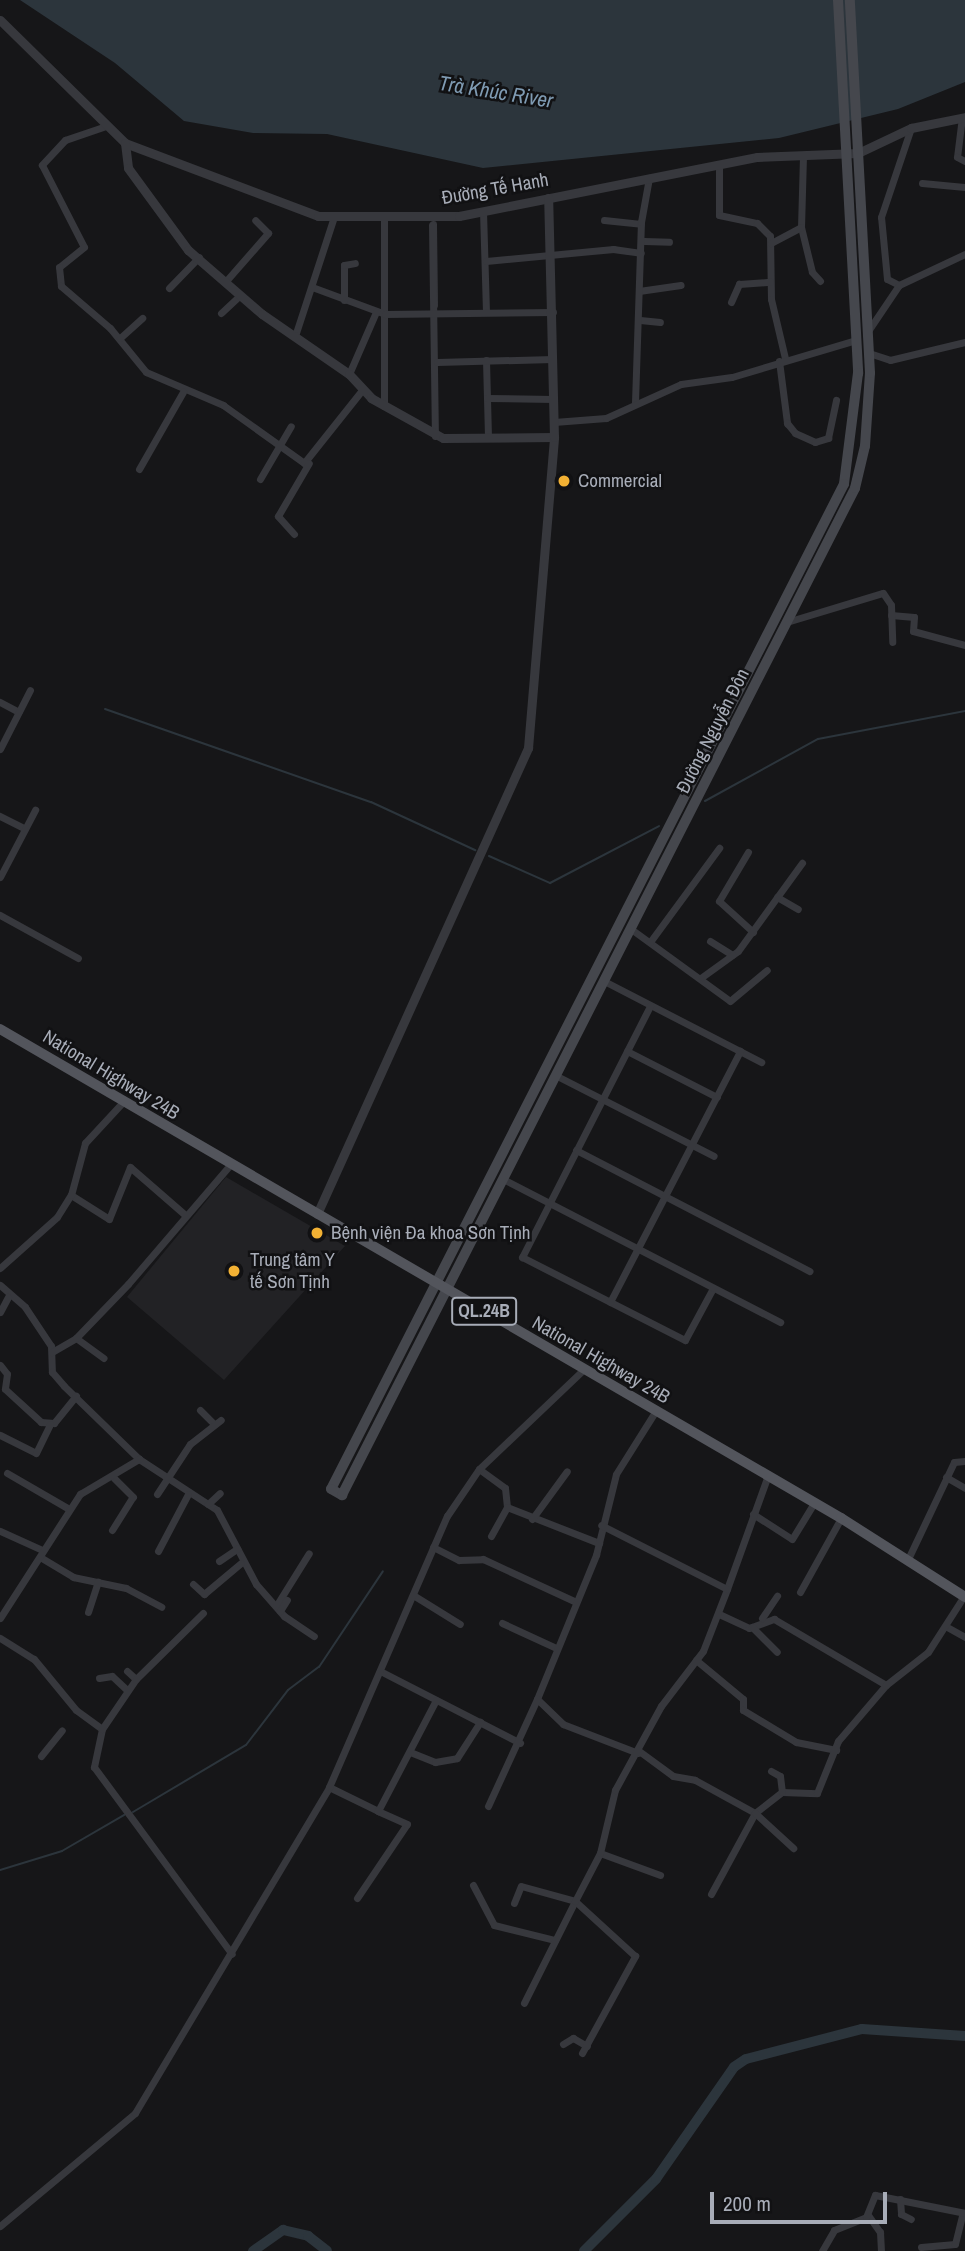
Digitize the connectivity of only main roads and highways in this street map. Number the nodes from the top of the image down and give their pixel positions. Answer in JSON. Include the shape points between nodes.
{"nodes":[{"id":1,"x":838,"y":0,"type":"edge"},
{"id":2,"x":850,"y":0,"type":"edge"},
{"id":3,"x":851,"y":127,"type":"junction"},
{"id":4,"x":626,"y":926,"type":"junction"},
{"id":5,"x":0,"y":1029,"type":"edge"},
{"id":6,"x":550,"y":1072,"type":"junction"},
{"id":7,"x":436,"y":1283,"type":"junction"},
{"id":8,"x":447,"y":1290,"type":"junction"},
{"id":9,"x":965,"y":1596,"type":"edge"}],
"edges":[{"from":1,"to":3,"type":"main road"},
{"from":2,"to":3,"type":"main road"},
{"from":3,"to":4,"type":"main road","name":"Đường Nguyễn Đôn","via":[[847,154],[856,422],[844,484]]},
{"from":3,"to":4,"type":"main road","name":"Đường Nguyễn Đôn","via":[[858,153],[869,353],[860,472],[717,762]]},
{"from":4,"to":6,"type":"main road","name":"Đường Nguyễn Đôn"},
{"from":5,"to":7,"type":"main road","name":"National Highway 24B","number":"QL.24B"},
{"from":6,"to":7,"type":"main road","name":"Đường Nguyễn Đôn"},
{"from":6,"to":8,"type":"main road","name":"Đường Nguyễn Đôn"},
{"from":7,"to":8,"type":"main road","name":"National Highway 24B","number":"QL.24B"},
{"from":7,"to":8,"type":"main road","name":"Đường Nguyễn Đôn","via":[[331,1489],[342,1495]]},
{"from":8,"to":9,"type":"main road","name":"National Highway 24B","number":"QL.24B","via":[[841,1518]]}]}
